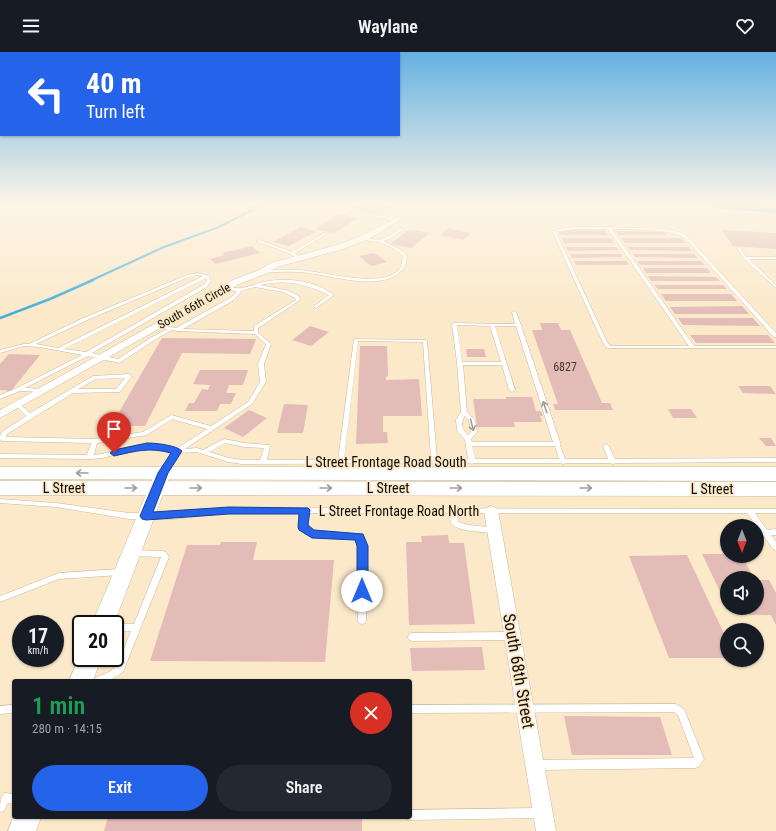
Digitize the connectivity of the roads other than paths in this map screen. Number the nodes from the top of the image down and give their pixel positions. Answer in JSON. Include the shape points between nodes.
{"nodes":[{"id":1,"x":312,"y":241,"type":"edge"},
{"id":2,"x":355,"y":241,"type":"edge"},
{"id":3,"x":374,"y":241,"type":"edge"},
{"id":4,"x":559,"y":241,"type":"edge"},
{"id":5,"x":619,"y":241,"type":"edge"},
{"id":6,"x":690,"y":241,"type":"edge"},
{"id":7,"x":258,"y":242,"type":"dead end"},
{"id":8,"x":381,"y":242,"type":"joint"},
{"id":9,"x":739,"y":248,"type":"dead end"},
{"id":10,"x":292,"y":253,"type":"junction"},
{"id":11,"x":745,"y":258,"type":"junction"},
{"id":12,"x":776,"y":258,"type":"edge"},
{"id":13,"x":299,"y":259,"type":"junction"},
{"id":14,"x":262,"y":272,"type":"junction"},
{"id":15,"x":207,"y":276,"type":"junction"},
{"id":16,"x":253,"y":286,"type":"junction"},
{"id":17,"x":228,"y":287,"type":"junction"},
{"id":18,"x":776,"y":287,"type":"edge"},
{"id":19,"x":237,"y":290,"type":"junction"},
{"id":20,"x":316,"y":307,"type":"dead end"},
{"id":21,"x":514,"y":312,"type":"dead end"},
{"id":22,"x":492,"y":325,"type":"junction"},
{"id":23,"x":519,"y":325,"type":"junction"},
{"id":24,"x":159,"y":326,"type":"junction"},
{"id":25,"x":174,"y":329,"type":"junction"},
{"id":26,"x":256,"y":333,"type":"junction"},
{"id":27,"x":776,"y":336,"type":"edge"},
{"id":28,"x":30,"y":345,"type":"junction"},
{"id":29,"x":776,"y":347,"type":"edge"},
{"id":30,"x":693,"y":348,"type":"junction"},
{"id":31,"x":58,"y":349,"type":"junction"},
{"id":32,"x":0,"y":352,"type":"edge"},
{"id":33,"x":87,"y":354,"type":"junction"},
{"id":34,"x":103,"y":357,"type":"junction"},
{"id":35,"x":460,"y":363,"type":"junction"},
{"id":36,"x":504,"y":364,"type":"junction"},
{"id":37,"x":19,"y":389,"type":"junction"},
{"id":38,"x":43,"y":390,"type":"junction"},
{"id":39,"x":512,"y":390,"type":"dead end"},
{"id":40,"x":71,"y":391,"type":"junction"},
{"id":41,"x":0,"y":397,"type":"edge"},
{"id":42,"x":18,"y":405,"type":"junction"},
{"id":43,"x":464,"y":412,"type":"junction"},
{"id":44,"x":0,"y":415,"type":"edge"},
{"id":45,"x":30,"y":416,"type":"junction"},
{"id":46,"x":212,"y":428,"type":"junction"},
{"id":47,"x":94,"y":441,"type":"junction"},
{"id":48,"x":469,"y":441,"type":"junction"},
{"id":49,"x":558,"y":444,"type":"junction"},
{"id":50,"x":606,"y":446,"type":"dead end"},
{"id":51,"x":177,"y":451,"type":"junction"},
{"id":52,"x":204,"y":452,"type":"junction"},
{"id":53,"x":0,"y":456,"type":"edge"},
{"id":54,"x":90,"y":457,"type":"junction"},
{"id":55,"x":776,"y":460,"type":"edge"},
{"id":56,"x":263,"y":462,"type":"junction"},
{"id":57,"x":341,"y":462,"type":"junction"},
{"id":58,"x":434,"y":462,"type":"junction"},
{"id":59,"x":472,"y":462,"type":"junction"},
{"id":60,"x":563,"y":462,"type":"junction"},
{"id":61,"x":612,"y":462,"type":"junction"},
{"id":62,"x":0,"y":473,"type":"edge"},
{"id":63,"x":776,"y":474,"type":"edge"},
{"id":64,"x":160,"y":480,"type":"junction"},
{"id":65,"x":0,"y":488,"type":"edge"},
{"id":66,"x":776,"y":489,"type":"edge"},
{"id":67,"x":0,"y":502,"type":"edge"},
{"id":68,"x":304,"y":510,"type":"junction"},
{"id":69,"x":453,"y":511,"type":"junction"},
{"id":70,"x":491,"y":511,"type":"junction"},
{"id":71,"x":748,"y":511,"type":"junction"},
{"id":72,"x":776,"y":511,"type":"edge"},
{"id":73,"x":146,"y":516,"type":"junction"},
{"id":74,"x":494,"y":530,"type":"junction"},
{"id":75,"x":776,"y":532,"type":"edge"},
{"id":76,"x":766,"y":533,"type":"junction"},
{"id":77,"x":776,"y":547,"type":"edge"},
{"id":78,"x":138,"y":553,"type":"junction"},
{"id":79,"x":124,"y":572,"type":"junction"},
{"id":80,"x":0,"y":599,"type":"edge"},
{"id":81,"x":107,"y":615,"type":"edge"},
{"id":82,"x":362,"y":621,"type":"dead end"},
{"id":83,"x":137,"y":627,"type":"junction"},
{"id":84,"x":124,"y":628,"type":"edge"},
{"id":85,"x":513,"y":636,"type":"junction"},
{"id":86,"x":412,"y":638,"type":"dead end"},
{"id":87,"x":86,"y":667,"type":"edge"},
{"id":88,"x":82,"y":679,"type":"edge"},
{"id":89,"x":103,"y":679,"type":"edge"},
{"id":90,"x":12,"y":709,"type":"edge"},
{"id":91,"x":412,"y":709,"type":"edge"},
{"id":92,"x":526,"y":709,"type":"junction"},
{"id":93,"x":0,"y":710,"type":"edge"},
{"id":94,"x":535,"y":765,"type":"junction"},
{"id":95,"x":12,"y":799,"type":"edge"},
{"id":96,"x":0,"y":806,"type":"edge"},
{"id":97,"x":543,"y":813,"type":"junction"},
{"id":98,"x":412,"y":815,"type":"edge"},
{"id":99,"x":26,"y":819,"type":"edge"},
{"id":100,"x":22,"y":831,"type":"edge"},
{"id":101,"x":546,"y":831,"type":"edge"}],
"edges":[{"from":1,"to":10,"type":"lane"},
{"from":2,"to":13,"type":"street","name":"South 66th Circle"},
{"from":3,"to":8,"type":"lane"},
{"from":4,"to":30,"type":"lane","via":[[609,347]]},
{"from":5,"to":30,"type":"lane"},
{"from":6,"to":27,"type":"lane"},
{"from":7,"to":10,"type":"lane"},
{"from":8,"to":14,"type":"lane","via":[[405,256],[405,265],[399,273],[389,278],[364,280],[293,270]]},
{"from":9,"to":11,"type":"lane"},
{"from":10,"to":13,"type":"lane"},
{"from":11,"to":12,"type":"lane"},
{"from":11,"to":18,"type":"lane"},
{"from":13,"to":14,"type":"street","name":"South 66th Circle","via":[[274,265]]},
{"from":14,"to":17,"type":"street","name":"South 66th Circle"},
{"from":15,"to":28,"type":"lane","via":[[188,276]]},
{"from":15,"to":31,"type":"lane"},
{"from":15,"to":33,"type":"lane","via":[[209,281],[205,286]]},
{"from":16,"to":19,"type":"lane"},
{"from":16,"to":20,"type":"lane","via":[[278,280],[292,280],[332,295]]},
{"from":16,"to":26,"type":"lane","via":[[284,291],[298,300],[256,327]]},
{"from":17,"to":19,"type":"lane"},
{"from":17,"to":24,"type":"street","name":"South 66th Circle"},
{"from":19,"to":25,"type":"lane","via":[[239,292],[232,299]]},
{"from":21,"to":23,"type":"lane"},
{"from":22,"to":23,"type":"lane"},
{"from":22,"to":35,"type":"lane","via":[[454,324]]},
{"from":22,"to":36,"type":"lane"},
{"from":49,"to":23,"type":"lane","one_way":true},
{"from":24,"to":25,"type":"lane"},
{"from":24,"to":34,"type":"street","name":"South 66th Circle"},
{"from":25,"to":26,"type":"lane"},
{"from":25,"to":34,"type":"lane","via":[[154,338],[119,362]]},
{"from":26,"to":46,"type":"lane","via":[[269,344],[261,364],[263,382],[250,403]]},
{"from":28,"to":31,"type":"lane"},
{"from":28,"to":32,"type":"lane"},
{"from":29,"to":30,"type":"lane"},
{"from":31,"to":33,"type":"lane"},
{"from":33,"to":34,"type":"lane"},
{"from":33,"to":37,"type":"lane"},
{"from":34,"to":38,"type":"street","name":"South 66th Circle"},
{"from":35,"to":36,"type":"lane"},
{"from":35,"to":43,"type":"lane"},
{"from":36,"to":39,"type":"lane"},
{"from":37,"to":38,"type":"lane"},
{"from":37,"to":41,"type":"lane"},
{"from":38,"to":42,"type":"street","name":"South 66th Circle"},
{"from":40,"to":40,"type":"lane","via":[[95,377],[129,376],[118,391]]},
{"from":40,"to":45,"type":"lane"},
{"from":42,"to":44,"type":"street","name":"South 66th Circle"},
{"from":42,"to":45,"type":"lane"},
{"from":43,"to":48,"type":"lane","one_way":true,"via":[[472,420],[474,432]]},
{"from":43,"to":48,"type":"lane","via":[[459,420],[460,431]]},
{"from":45,"to":47,"type":"lane","via":[[4,433],[2,439]]},
{"from":46,"to":47,"type":"lane","via":[[171,417],[145,434]]},
{"from":46,"to":51,"type":"lane"},
{"from":47,"to":54,"type":"lane"},
{"from":48,"to":49,"type":"lane"},
{"from":48,"to":59,"type":"lane"},
{"from":49,"to":60,"type":"lane"},
{"from":50,"to":61,"type":"lane"},
{"from":51,"to":52,"type":"lane","name":"L Street Frontage Road South","via":[[194,449]]},
{"from":51,"to":54,"type":"lane","name":"L Street Frontage Road South","via":[[147,446]]},
{"from":51,"to":64,"type":"lane"},
{"from":52,"to":56,"type":"lane","name":"L Street Frontage Road South","via":[[228,460]]},
{"from":52,"to":56,"type":"lane","via":[[224,441],[267,446]]},
{"from":53,"to":54,"type":"lane","name":"L Street Frontage Road South"},
{"from":55,"to":61,"type":"lane","name":"L Street Frontage Road South"},
{"from":56,"to":57,"type":"lane","name":"L Street Frontage Road South"},
{"from":57,"to":58,"type":"lane","name":"L Street Frontage Road South"},
{"from":57,"to":58,"type":"lane","via":[[356,340],[424,341]]},
{"from":58,"to":59,"type":"lane","name":"L Street Frontage Road South"},
{"from":59,"to":60,"type":"lane","name":"L Street Frontage Road South"},
{"from":60,"to":61,"type":"lane","name":"L Street Frontage Road South"},
{"from":64,"to":62,"type":"main road","name":"L Street","one_way":true},
{"from":63,"to":64,"type":"main road","name":"L Street"},
{"from":65,"to":64,"type":"main road","name":"L Street","one_way":true},
{"from":64,"to":66,"type":"main road","name":"L Street","one_way":true},
{"from":64,"to":73,"type":"street"},
{"from":67,"to":73,"type":"lane","name":"L Street Frontage Road North","via":[[38,503],[119,516]]},
{"from":68,"to":69,"type":"lane","name":"L Street Frontage Road North"},
{"from":68,"to":73,"type":"lane","name":"L Street Frontage Road North","via":[[229,510]]},
{"from":68,"to":82,"type":"lane","via":[[303,527],[312,534],[359,537],[363,546]]},
{"from":69,"to":70,"type":"lane","name":"L Street Frontage Road North"},
{"from":69,"to":74,"type":"lane","via":[[455,523],[463,527]]},
{"from":70,"to":71,"type":"lane","name":"L Street Frontage Road North"},
{"from":70,"to":74,"type":"street","name":"South 68th Street"},
{"from":71,"to":72,"type":"lane","name":"L Street Frontage Road North"},
{"from":71,"to":76,"type":"lane"},
{"from":73,"to":78,"type":"street"},
{"from":74,"to":85,"type":"street","name":"South 68th Street"},
{"from":75,"to":76,"type":"lane"},
{"from":76,"to":77,"type":"lane"},
{"from":78,"to":79,"type":"street"},
{"from":78,"to":83,"type":"lane","via":[[163,554],[165,557]]},
{"from":79,"to":80,"type":"lane","via":[[59,576]]},
{"from":79,"to":81,"type":"street"},
{"from":83,"to":84,"type":"lane"},
{"from":83,"to":89,"type":"lane","via":[[120,669]]},
{"from":85,"to":86,"type":"lane"},
{"from":85,"to":92,"type":"street","name":"South 68th Street"},
{"from":87,"to":88,"type":"street"},
{"from":90,"to":93,"type":"lane"},
{"from":91,"to":92,"type":"lane"},
{"from":92,"to":94,"type":"street","name":"South 68th Street"},
{"from":92,"to":94,"type":"lane","via":[[676,708],[681,712],[700,759],[696,763]]},
{"from":94,"to":97,"type":"street","name":"South 68th Street"},
{"from":95,"to":96,"type":"lane","via":[[5,798]]},
{"from":97,"to":98,"type":"lane"},
{"from":97,"to":101,"type":"street","name":"South 68th Street"},
{"from":99,"to":100,"type":"street"}]}
